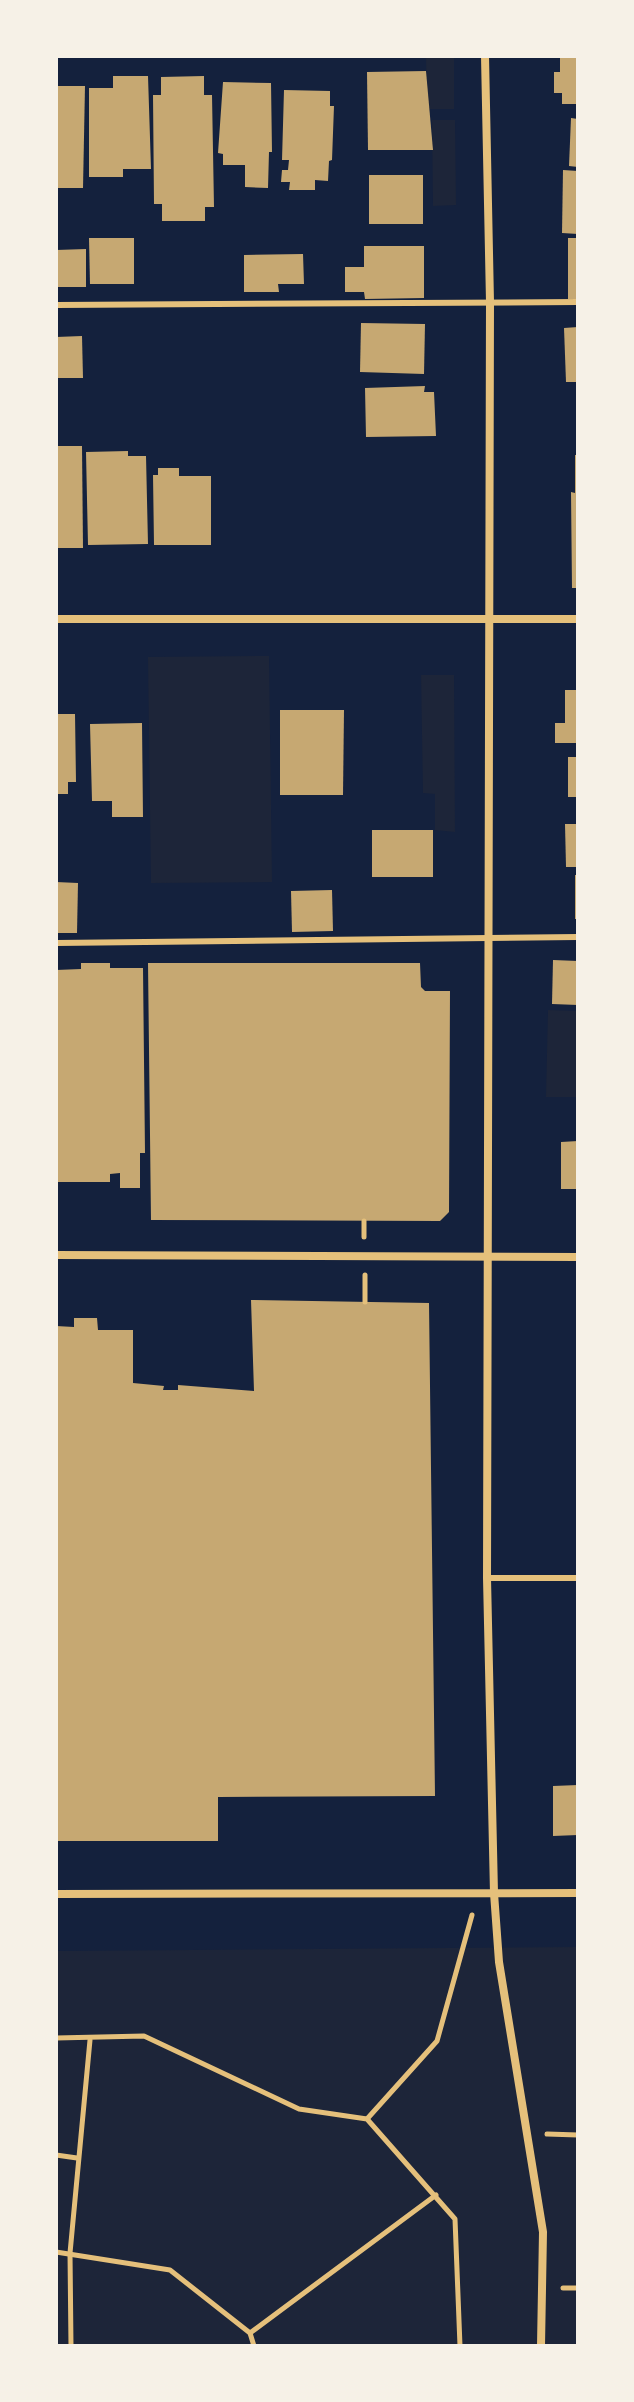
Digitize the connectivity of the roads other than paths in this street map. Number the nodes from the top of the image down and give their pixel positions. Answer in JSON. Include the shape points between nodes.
{"nodes":[{"id":1,"x":485,"y":56,"type":"edge"},
{"id":2,"x":490,"y":302,"type":"junction"},
{"id":3,"x":578,"y":302,"type":"edge"},
{"id":4,"x":56,"y":305,"type":"edge"},
{"id":5,"x":56,"y":619,"type":"edge"},
{"id":6,"x":578,"y":619,"type":"edge"},
{"id":7,"x":489,"y":620,"type":"junction"},
{"id":8,"x":491,"y":937,"type":"junction"},
{"id":9,"x":578,"y":937,"type":"edge"},
{"id":10,"x":56,"y":943,"type":"edge"},
{"id":11,"x":56,"y":1255,"type":"edge"},
{"id":12,"x":487,"y":1257,"type":"junction"},
{"id":13,"x":578,"y":1257,"type":"edge"},
{"id":14,"x":487,"y":1578,"type":"junction"},
{"id":15,"x":578,"y":1578,"type":"edge"},
{"id":16,"x":494,"y":1893,"type":"junction"},
{"id":17,"x":578,"y":1893,"type":"edge"},
{"id":18,"x":56,"y":1894,"type":"edge"},
{"id":19,"x":541,"y":2346,"type":"edge"}],
"edges":[{"from":1,"to":2,"type":"street"},
{"from":2,"to":3,"type":"lane"},
{"from":2,"to":4,"type":"lane"},
{"from":2,"to":7,"type":"street"},
{"from":5,"to":7,"type":"street"},
{"from":6,"to":7,"type":"street"},
{"from":7,"to":8,"type":"street"},
{"from":8,"to":9,"type":"lane"},
{"from":8,"to":10,"type":"lane"},
{"from":8,"to":12,"type":"street"},
{"from":11,"to":12,"type":"street"},
{"from":12,"to":13,"type":"street"},
{"from":12,"to":14,"type":"street"},
{"from":14,"to":15,"type":"lane"},
{"from":14,"to":16,"type":"street"},
{"from":16,"to":17,"type":"street"},
{"from":16,"to":18,"type":"street"},
{"from":16,"to":19,"type":"street","via":[[499,1962],[543,2232]]}]}
